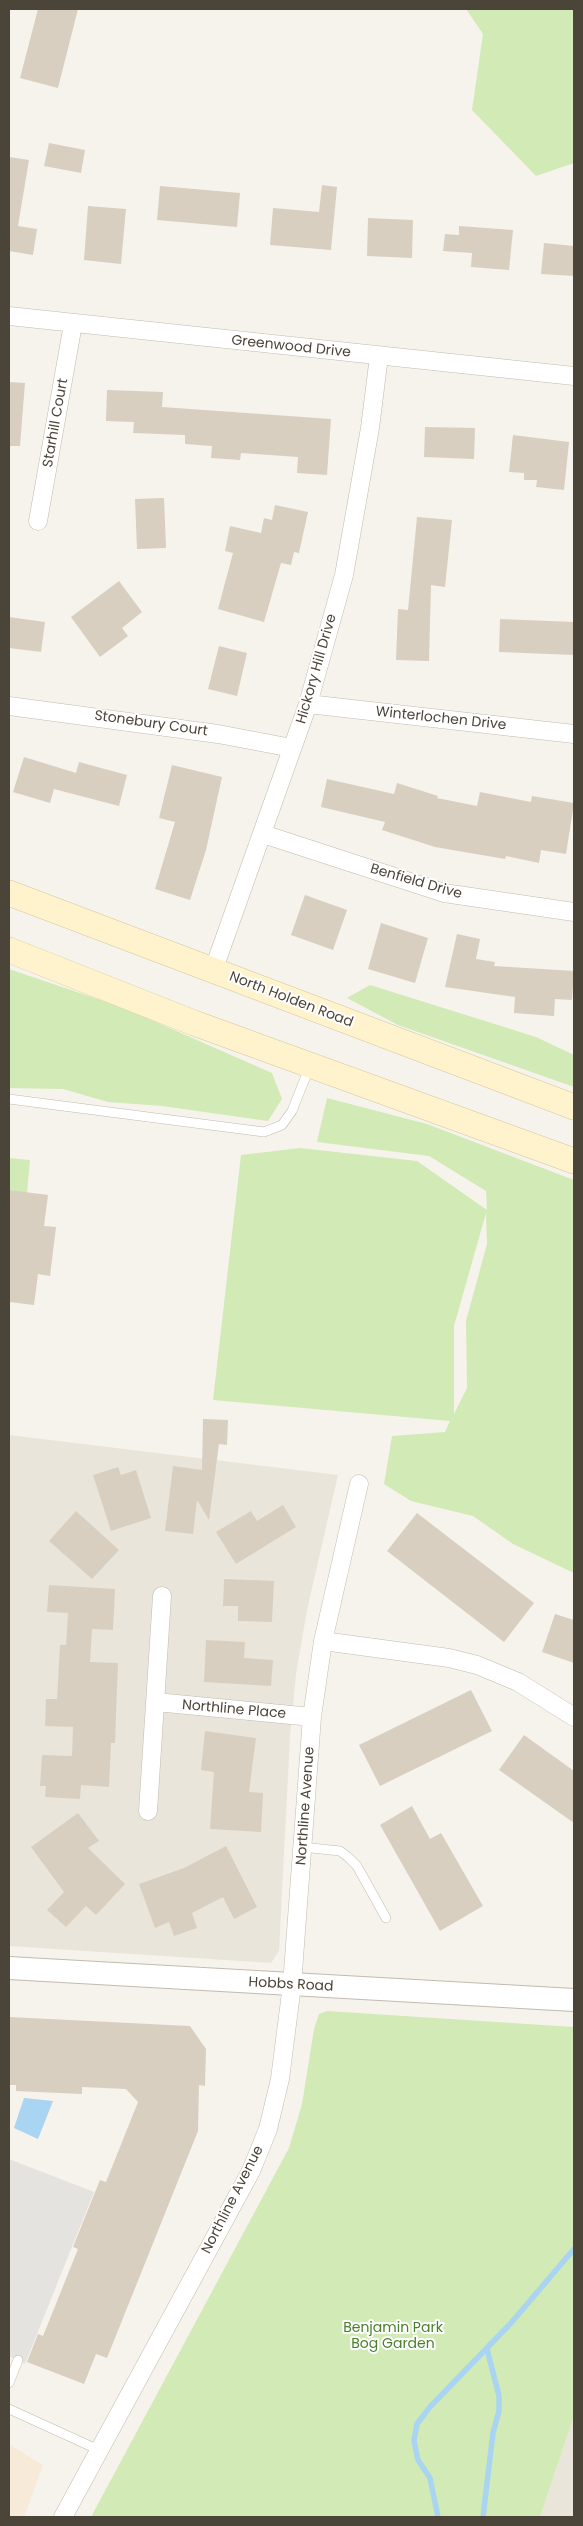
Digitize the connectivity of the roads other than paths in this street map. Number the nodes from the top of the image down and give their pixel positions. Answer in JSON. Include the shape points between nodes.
{"nodes":[{"id":1,"x":9,"y":316,"type":"edge"},
{"id":2,"x":73,"y":324,"type":"junction"},
{"id":3,"x":379,"y":356,"type":"junction"},
{"id":4,"x":574,"y":376,"type":"edge"},
{"id":5,"x":38,"y":521,"type":"dead end"},
{"id":6,"x":308,"y":704,"type":"junction"},
{"id":7,"x":9,"y":706,"type":"edge"},
{"id":8,"x":574,"y":734,"type":"edge"},
{"id":9,"x":292,"y":748,"type":"junction"},
{"id":10,"x":263,"y":834,"type":"junction"},
{"id":11,"x":9,"y":893,"type":"edge"},
{"id":12,"x":574,"y":912,"type":"edge"},
{"id":13,"x":9,"y":950,"type":"edge"},
{"id":14,"x":213,"y":971,"type":"junction"},
{"id":15,"x":311,"y":1065,"type":"junction"},
{"id":16,"x":9,"y":1099,"type":"edge"},
{"id":17,"x":574,"y":1106,"type":"edge"},
{"id":18,"x":574,"y":1161,"type":"edge"},
{"id":19,"x":359,"y":1484,"type":"dead end"},
{"id":20,"x":162,"y":1596,"type":"dead end"},
{"id":21,"x":323,"y":1641,"type":"junction"},
{"id":22,"x":156,"y":1702,"type":"junction"},
{"id":23,"x":312,"y":1717,"type":"junction"},
{"id":24,"x":574,"y":1717,"type":"edge"},
{"id":25,"x":148,"y":1812,"type":"dead end"},
{"id":26,"x":302,"y":1847,"type":"junction"},
{"id":27,"x":386,"y":1918,"type":"dead end"},
{"id":28,"x":9,"y":1968,"type":"edge"},
{"id":29,"x":292,"y":1985,"type":"junction"},
{"id":30,"x":574,"y":2000,"type":"edge"},
{"id":31,"x":18,"y":2360,"type":"dead end"},
{"id":32,"x":9,"y":2383,"type":"edge"},
{"id":33,"x":9,"y":2409,"type":"edge"},
{"id":34,"x":99,"y":2450,"type":"junction"},
{"id":35,"x":63,"y":2517,"type":"edge"}],
"edges":[{"from":1,"to":2,"type":"street","name":"Greenwood Drive"},
{"from":2,"to":3,"type":"street","name":"Greenwood Drive"},
{"from":2,"to":5,"type":"street","name":"Starhill Court"},
{"from":3,"to":4,"type":"street","name":"Greenwood Drive"},
{"from":3,"to":6,"type":"street","name":"Hickory Hill Drive","via":[[344,575]]},
{"from":6,"to":8,"type":"street","name":"Winterlochen Drive"},
{"from":6,"to":9,"type":"street","name":"Hickory Hill Drive"},
{"from":7,"to":9,"type":"street","name":"Stonebury Court","via":[[218,734]]},
{"from":9,"to":10,"type":"street","name":"Hickory Hill Drive"},
{"from":10,"to":12,"type":"street","name":"Benfield Drive","via":[[444,893]]},
{"from":10,"to":14,"type":"street","name":"Hickory Hill Drive"},
{"from":11,"to":14,"type":"main road","name":"North Holden Road"},
{"from":13,"to":15,"type":"main road"},
{"from":14,"to":17,"type":"main road","name":"North Holden Road"},
{"from":15,"to":16,"type":"lane","via":[[292,1111],[282,1126],[264,1132]]},
{"from":15,"to":18,"type":"main road"},
{"from":19,"to":21,"type":"street","name":"Northline Avenue"},
{"from":20,"to":22,"type":"street"},
{"from":21,"to":23,"type":"street","name":"Northline Avenue"},
{"from":21,"to":24,"type":"street","via":[[449,1658],[477,1666],[518,1682]]},
{"from":22,"to":23,"type":"street","name":"Northline Place"},
{"from":22,"to":25,"type":"street"},
{"from":23,"to":26,"type":"street","name":"Northline Avenue"},
{"from":26,"to":27,"type":"lane","via":[[340,1851],[348,1857],[357,1866]]},
{"from":26,"to":29,"type":"street","name":"Northline Avenue"},
{"from":28,"to":29,"type":"street","name":"Hobbs Road"},
{"from":29,"to":30,"type":"street","name":"Hobbs Road"},
{"from":29,"to":34,"type":"street","name":"Northline Avenue","via":[[280,2079],[268,2129],[251,2171]]},
{"from":31,"to":32,"type":"lane"},
{"from":33,"to":34,"type":"lane"},
{"from":34,"to":35,"type":"street","name":"Northline Avenue"}]}
